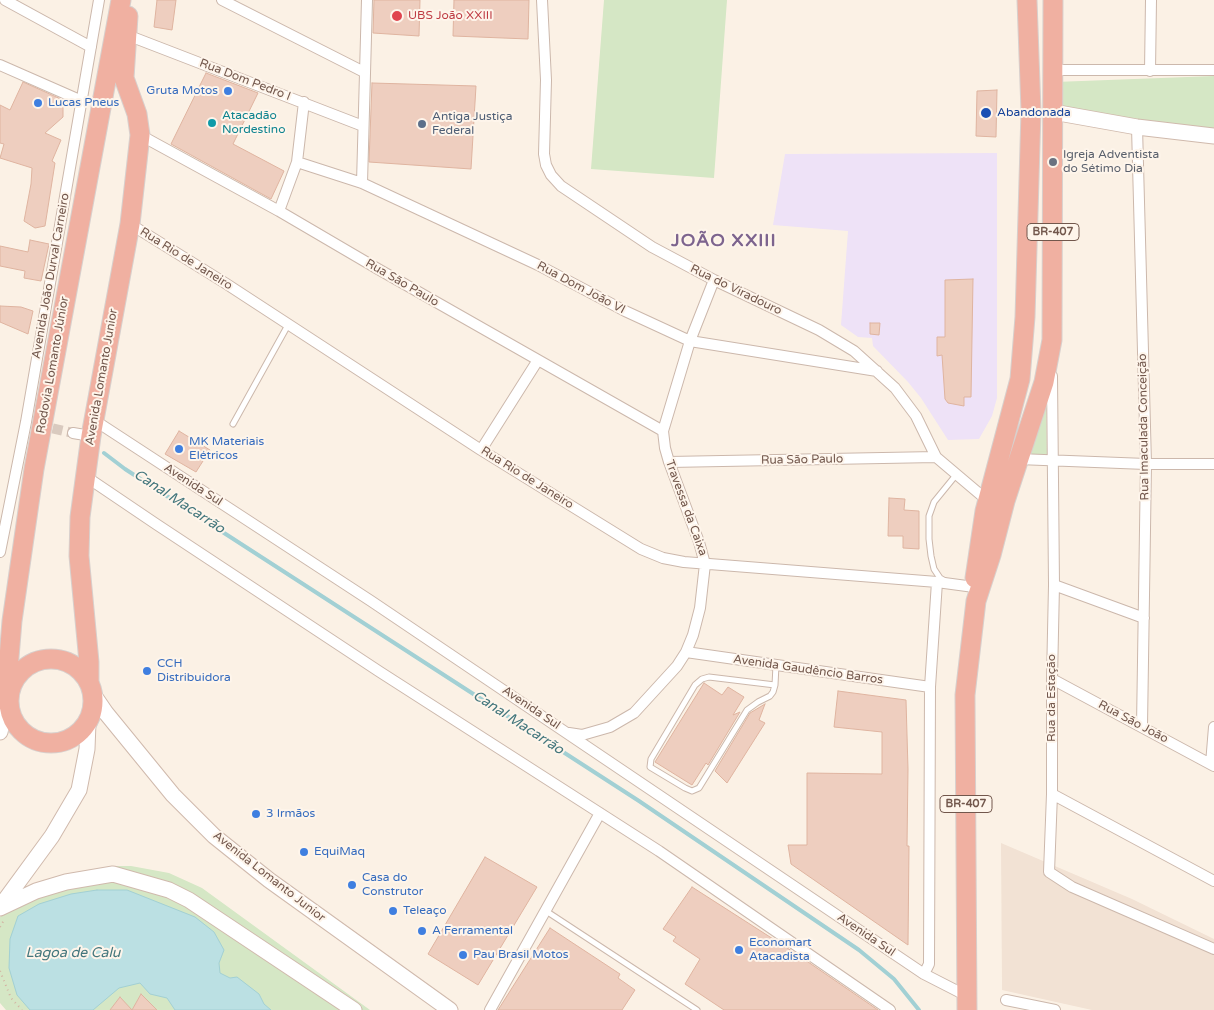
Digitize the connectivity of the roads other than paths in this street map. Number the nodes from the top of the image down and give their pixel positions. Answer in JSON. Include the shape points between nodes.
{"nodes":[{"id":1,"x":5,"y":0,"type":"edge"},
{"id":2,"x":99,"y":0,"type":"edge"},
{"id":3,"x":222,"y":0,"type":"edge"},
{"id":4,"x":367,"y":0,"type":"edge"},
{"id":5,"x":542,"y":0,"type":"edge"},
{"id":6,"x":1053,"y":0,"type":"edge"},
{"id":7,"x":1151,"y":0,"type":"edge"},
{"id":8,"x":123,"y":1,"type":"edge"},
{"id":9,"x":1026,"y":3,"type":"edge"},
{"id":10,"x":127,"y":35,"type":"junction"},
{"id":11,"x":91,"y":48,"type":"junction"},
{"id":12,"x":0,"y":64,"type":"edge"},
{"id":13,"x":1052,"y":70,"type":"junction"},
{"id":14,"x":1214,"y":70,"type":"edge"},
{"id":15,"x":1150,"y":71,"type":"junction"},
{"id":16,"x":364,"y":72,"type":"junction"},
{"id":17,"x":124,"y":78,"type":"joint"},
{"id":18,"x":82,"y":101,"type":"junction"},
{"id":19,"x":304,"y":102,"type":"junction"},
{"id":20,"x":1053,"y":112,"type":"junction"},
{"id":21,"x":363,"y":126,"type":"junction"},
{"id":22,"x":1137,"y":127,"type":"junction"},
{"id":23,"x":140,"y":136,"type":"junction"},
{"id":24,"x":1214,"y":136,"type":"edge"},
{"id":25,"x":298,"y":162,"type":"junction"},
{"id":26,"x":362,"y":183,"type":"junction"},
{"id":27,"x":279,"y":211,"type":"junction"},
{"id":28,"x":130,"y":224,"type":"junction"},
{"id":29,"x":714,"y":280,"type":"junction"},
{"id":30,"x":288,"y":325,"type":"junction"},
{"id":31,"x":1052,"y":340,"type":"junction"},
{"id":32,"x":690,"y":341,"type":"junction"},
{"id":33,"x":538,"y":360,"type":"junction"},
{"id":34,"x":878,"y":371,"type":"junction"},
{"id":35,"x":26,"y":422,"type":"junction"},
{"id":36,"x":38,"y":424,"type":"tunnel mouth"},
{"id":37,"x":233,"y":424,"type":"dead end"},
{"id":38,"x":86,"y":429,"type":"junction"},
{"id":39,"x":663,"y":430,"type":"junction"},
{"id":40,"x":482,"y":450,"type":"junction"},
{"id":41,"x":936,"y":457,"type":"junction"},
{"id":42,"x":1018,"y":459,"type":"junction"},
{"id":43,"x":1052,"y":461,"type":"junction"},
{"id":44,"x":669,"y":462,"type":"junction"},
{"id":45,"x":1146,"y":464,"type":"junction"},
{"id":46,"x":1214,"y":464,"type":"edge"},
{"id":47,"x":956,"y":475,"type":"junction"},
{"id":48,"x":85,"y":476,"type":"junction"},
{"id":49,"x":988,"y":500,"type":"junction"},
{"id":50,"x":0,"y":552,"type":"edge"},
{"id":51,"x":705,"y":564,"type":"junction"},
{"id":52,"x":937,"y":582,"type":"junction"},
{"id":53,"x":949,"y":584,"type":"junction"},
{"id":54,"x":1054,"y":585,"type":"junction"},
{"id":55,"x":975,"y":594,"type":"junction"},
{"id":56,"x":1144,"y":618,"type":"junction"},
{"id":57,"x":686,"y":652,"type":"junction"},
{"id":58,"x":776,"y":665,"type":"junction"},
{"id":59,"x":1052,"y":679,"type":"junction"},
{"id":60,"x":774,"y":685,"type":"junction"},
{"id":61,"x":930,"y":687,"type":"junction"},
{"id":62,"x":91,"y":688,"type":"junction"},
{"id":63,"x":8,"y":700,"type":"junction"},
{"id":64,"x":88,"y":723,"type":"junction"},
{"id":65,"x":1142,"y":726,"type":"junction"},
{"id":66,"x":1214,"y":726,"type":"edge"},
{"id":67,"x":0,"y":732,"type":"edge"},
{"id":68,"x":568,"y":733,"type":"junction"},
{"id":69,"x":1213,"y":765,"type":"edge"},
{"id":70,"x":1052,"y":794,"type":"junction"},
{"id":71,"x":600,"y":813,"type":"junction"},
{"id":72,"x":1214,"y":881,"type":"edge"},
{"id":73,"x":545,"y":910,"type":"junction"},
{"id":74,"x":2,"y":911,"type":"edge"},
{"id":75,"x":1214,"y":949,"type":"edge"},
{"id":76,"x":924,"y":974,"type":"junction"},
{"id":77,"x":1006,"y":1000,"type":"dead end"},
{"id":78,"x":967,"y":1004,"type":"edge"},
{"id":79,"x":354,"y":1010,"type":"edge"},
{"id":80,"x":450,"y":1010,"type":"edge"},
{"id":81,"x":490,"y":1010,"type":"edge"},
{"id":82,"x":697,"y":1010,"type":"edge"},
{"id":83,"x":890,"y":1010,"type":"edge"},
{"id":84,"x":1055,"y":1010,"type":"edge"}],
"edges":[{"from":1,"to":11,"type":"street"},
{"from":2,"to":11,"type":"street","name":"Avenida João Durval Carneiro"},
{"from":3,"to":16,"type":"street"},
{"from":4,"to":16,"type":"street"},
{"from":5,"to":29,"type":"street","name":"Rua do Viradouro","via":[[546,80],[544,154],[551,175],[581,201],[652,247]]},
{"from":6,"to":13,"type":"highway","number":"BR-407"},
{"from":7,"to":15,"type":"street"},
{"from":8,"to":10,"type":"highway","name":"Rodovia Lomanto Júnior"},
{"from":8,"to":63,"type":"highway","name":"Rodovia Lomanto Júnior","via":[[34,469],[12,621],[6,682]]},
{"from":9,"to":49,"type":"highway","number":"BR-407","via":[[1031,111],[1025,317],[1020,379]]},
{"from":10,"to":17,"type":"highway","name":"Rodovia Lomanto Júnior"},
{"from":10,"to":19,"type":"street","name":"Rua Dom Pedro I"},
{"from":11,"to":18,"type":"street","name":"Avenida João Durval Carneiro"},
{"from":12,"to":18,"type":"street"},
{"from":13,"to":15,"type":"street"},
{"from":13,"to":20,"type":"highway","number":"BR-407"},
{"from":14,"to":15,"type":"street"},
{"from":16,"to":21,"type":"street"},
{"from":17,"to":23,"type":"highway","name":"Avenida Lomanto Junior"},
{"from":18,"to":35,"type":"street","name":"Avenida João Durval Carneiro"},
{"from":19,"to":21,"type":"street","name":"Rua Dom Pedro I"},
{"from":19,"to":25,"type":"street"},
{"from":20,"to":22,"type":"main road"},
{"from":20,"to":31,"type":"highway","number":"BR-407"},
{"from":21,"to":26,"type":"street"},
{"from":22,"to":24,"type":"main road"},
{"from":22,"to":45,"type":"street","name":"Rua Imaculada Conceição"},
{"from":23,"to":27,"type":"street","name":"Rua São Paulo"},
{"from":23,"to":28,"type":"highway","name":"Avenida Lomanto Junior"},
{"from":25,"to":26,"type":"street","name":"Rua Dom João VI"},
{"from":25,"to":27,"type":"street"},
{"from":26,"to":32,"type":"street","name":"Rua Dom João VI","via":[[538,265]]},
{"from":27,"to":33,"type":"street","name":"Rua São Paulo"},
{"from":28,"to":30,"type":"street","name":"Rua Rio de Janeiro"},
{"from":28,"to":38,"type":"highway","name":"Avenida Lomanto Junior"},
{"from":29,"to":32,"type":"street","name":"Travessa da Caixa"},
{"from":29,"to":34,"type":"street","name":"Rua do Viradouro","via":[[819,330]]},
{"from":30,"to":37,"type":"lane"},
{"from":30,"to":40,"type":"street","name":"Rua Rio de Janeiro"},
{"from":31,"to":42,"type":"highway","number":"BR-407","via":[[1044,382]]},
{"from":31,"to":43,"type":"street","name":"Rua da Estação"},
{"from":32,"to":34,"type":"street","name":"Rua Dom João VI"},
{"from":32,"to":39,"type":"street","name":"Travessa da Caixa"},
{"from":33,"to":39,"type":"street","name":"Rua São Paulo"},
{"from":33,"to":40,"type":"street"},
{"from":34,"to":41,"type":"street","name":"Rua do Viradouro","via":[[916,416]]},
{"from":35,"to":36,"type":"street"},
{"from":35,"to":50,"type":"street","name":"Avenida João Durval Carneiro"},
{"from":38,"to":48,"type":"highway","name":"Avenida Lomanto Junior"},
{"from":38,"to":68,"type":"street","name":"Avenida Sul","via":[[372,601]]},
{"from":39,"to":44,"type":"street","name":"Travessa da Caixa"},
{"from":40,"to":51,"type":"street","name":"Rua Rio de Janeiro","via":[[641,549],[663,558]]},
{"from":41,"to":44,"type":"street","name":"Rua São Paulo"},
{"from":41,"to":47,"type":"street","name":"Rua do Viradouro"},
{"from":42,"to":43,"type":"street"},
{"from":42,"to":55,"type":"highway","number":"BR-407","via":[[985,578]]},
{"from":43,"to":45,"type":"street"},
{"from":43,"to":54,"type":"street","name":"Rua da Estação"},
{"from":44,"to":51,"type":"street","name":"Travessa da Caixa"},
{"from":45,"to":46,"type":"street"},
{"from":45,"to":56,"type":"street","name":"Rua Imaculada Conceição"},
{"from":47,"to":49,"type":"street","name":"Rua do Viradouro"},
{"from":47,"to":53,"type":"lane","via":[[934,502],[930,516],[929,539],[934,568]]},
{"from":48,"to":62,"type":"highway","name":"Avenida Lomanto Junior","via":[[79,556]]},
{"from":48,"to":71,"type":"street"},
{"from":49,"to":55,"type":"highway","number":"BR-407"},
{"from":51,"to":52,"type":"street","name":"Rua Rio de Janeiro"},
{"from":51,"to":57,"type":"street","name":"Travessa da Caixa","via":[[700,608]]},
{"from":52,"to":53,"type":"street","name":"Rua Rio de Janeiro"},
{"from":52,"to":61,"type":"street"},
{"from":53,"to":55,"type":"street","name":"Rua Rio de Janeiro"},
{"from":54,"to":56,"type":"street"},
{"from":54,"to":59,"type":"street","name":"Rua da Estação"},
{"from":55,"to":78,"type":"highway","number":"BR-407","via":[[965,695]]},
{"from":56,"to":65,"type":"street","name":"Rua Imaculada Conceição"},
{"from":57,"to":58,"type":"street","name":"Avenida Gaudêncio Barros"},
{"from":57,"to":68,"type":"street","name":"Travessa da Caixa","via":[[663,683],[634,712],[610,728],[582,735]]},
{"from":58,"to":60,"type":"lane"},
{"from":58,"to":61,"type":"street","name":"Avenida Gaudêncio Barros"},
{"from":59,"to":65,"type":"street","name":"Rua São João"},
{"from":59,"to":70,"type":"street","name":"Rua da Estação"},
{"from":60,"to":60,"type":"lane","via":[[709,676],[702,679],[651,759],[650,767],[685,788],[692,791],[699,788],[747,710],[770,696]]},
{"from":61,"to":76,"type":"street","via":[[929,964]]},
{"from":62,"to":63,"type":"highway","via":[[80,669],[67,662],[39,660],[17,675],[10,687]]},
{"from":62,"to":64,"type":"highway","via":[[93,709]]},
{"from":62,"to":80,"type":"main road","name":"Avenida Lomanto Junior","via":[[106,714],[173,795],[214,836],[269,880]]},
{"from":63,"to":64,"type":"highway","via":[[16,726],[37,742],[52,744],[66,741],[79,734]]},
{"from":63,"to":67,"type":"main road","name":"Rodovia Lomanto Júnior"},
{"from":64,"to":74,"type":"main road","via":[[79,790]]},
{"from":65,"to":69,"type":"street","name":"Rua São João"},
{"from":66,"to":69,"type":"street"},
{"from":68,"to":76,"type":"street","name":"Avenida Sul"},
{"from":70,"to":72,"type":"street"},
{"from":70,"to":75,"type":"street","name":"Rua da Estação","via":[[1049,872],[1072,887]]},
{"from":71,"to":73,"type":"street"},
{"from":71,"to":83,"type":"street"},
{"from":73,"to":81,"type":"street"},
{"from":73,"to":82,"type":"lane"},
{"from":74,"to":79,"type":"main road","via":[[36,891],[113,874],[169,890],[189,900]]},
{"from":76,"to":78,"type":"street","name":"Avenida Sul"},
{"from":77,"to":84,"type":"street"}]}
